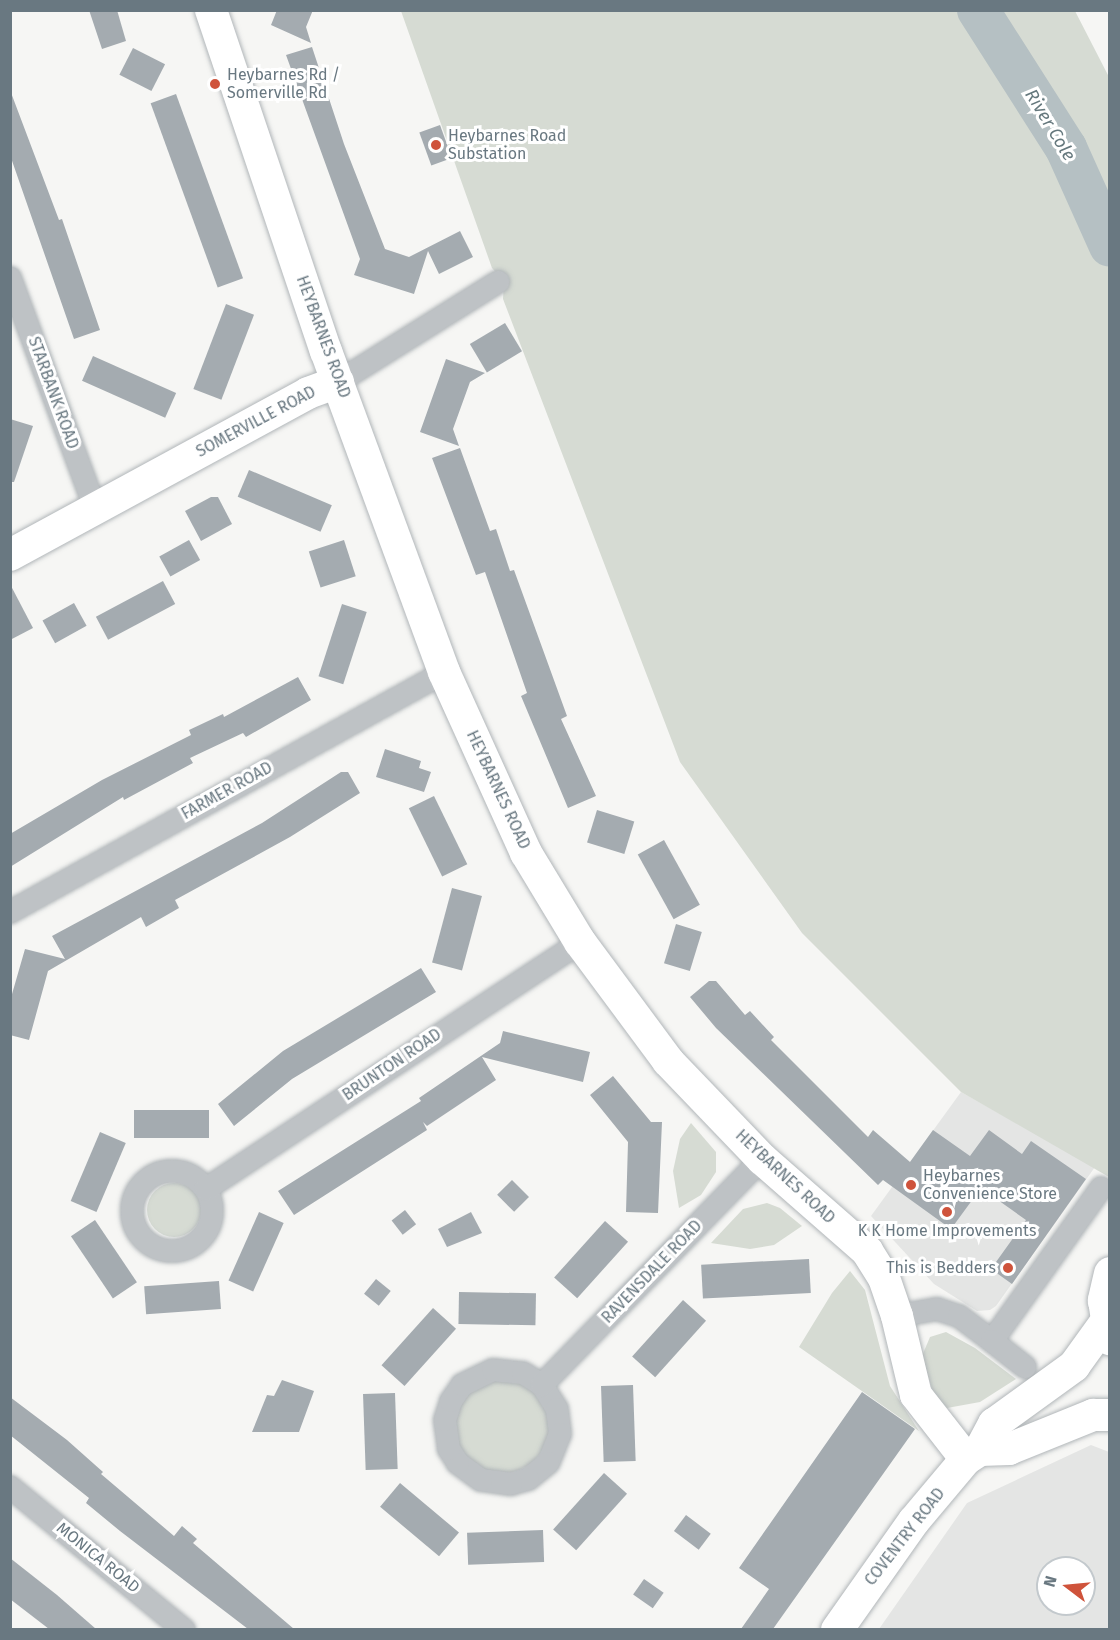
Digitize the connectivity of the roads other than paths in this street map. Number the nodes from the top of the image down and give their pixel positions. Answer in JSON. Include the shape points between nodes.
{"nodes":[{"id":1,"x":211,"y":10,"type":"edge"},
{"id":2,"x":10,"y":278,"type":"edge"},
{"id":3,"x":498,"y":282,"type":"dead end"},
{"id":4,"x":338,"y":382,"type":"junction"},
{"id":5,"x":95,"y":508,"type":"junction"},
{"id":6,"x":10,"y":555,"type":"edge"},
{"id":7,"x":444,"y":672,"type":"junction"},
{"id":8,"x":10,"y":912,"type":"edge"},
{"id":9,"x":580,"y":942,"type":"junction"},
{"id":10,"x":762,"y":1159,"type":"junction"},
{"id":11,"x":1101,"y":1188,"type":"dead end"},
{"id":12,"x":206,"y":1189,"type":"dead end"},
{"id":13,"x":1110,"y":1273,"type":"edge"},
{"id":14,"x":897,"y":1316,"type":"junction"},
{"id":15,"x":1107,"y":1331,"type":"edge"},
{"id":16,"x":992,"y":1341,"type":"junction"},
{"id":17,"x":1025,"y":1367,"type":"dead end"},
{"id":18,"x":542,"y":1384,"type":"junction"},
{"id":19,"x":1110,"y":1415,"type":"edge"},
{"id":20,"x":973,"y":1454,"type":"junction"},
{"id":21,"x":10,"y":1487,"type":"edge"},
{"id":22,"x":184,"y":1629,"type":"edge"},
{"id":23,"x":837,"y":1629,"type":"edge"}],
"edges":[{"from":1,"to":4,"type":"street","name":"HEYBARNES ROAD"},
{"from":2,"to":5,"type":"street","name":"STARBANK ROAD"},
{"from":3,"to":4,"type":"street","name":"SOMERVILLE ROAD"},
{"from":4,"to":5,"type":"street","name":"SOMERVILLE ROAD","via":[[308,393]]},
{"from":4,"to":7,"type":"street","name":"HEYBARNES ROAD"},
{"from":5,"to":6,"type":"street","name":"SOMERVILLE ROAD"},
{"from":7,"to":8,"type":"street","name":"FARMER ROAD"},
{"from":7,"to":9,"type":"street","name":"HEYBARNES ROAD","via":[[526,853]]},
{"from":9,"to":10,"type":"street","name":"HEYBARNES ROAD","via":[[668,1061]]},
{"from":9,"to":12,"type":"street","name":"BRUNTON ROAD"},
{"from":10,"to":14,"type":"street","name":"HEYBARNES ROAD","via":[[867,1251],[884,1278]]},
{"from":10,"to":18,"type":"street","name":"RAVENSDALE ROAD"},
{"from":11,"to":16,"type":"street"},
{"from":13,"to":15,"type":"highway","via":[[1104,1300]]},
{"from":14,"to":16,"type":"street","via":[[938,1309],[959,1316]]},
{"from":14,"to":20,"type":"street","name":"HEYBARNES ROAD","via":[[916,1395]]},
{"from":15,"to":20,"type":"street","name":"COVENTRY ROAD","via":[[1074,1366],[994,1424]]},
{"from":16,"to":17,"type":"street"},
{"from":18,"to":18,"type":"street","via":[[557,1409],[560,1434],[548,1462],[528,1479],[511,1484],[481,1480],[458,1463],[449,1449],[445,1420],[462,1385],[494,1370],[523,1373]]},
{"from":19,"to":20,"type":"street","via":[[1092,1415],[1009,1449]]},
{"from":20,"to":23,"type":"street","name":"COVENTRY ROAD","via":[[914,1521]]},
{"from":21,"to":22,"type":"street","name":"MONICA ROAD"}]}
